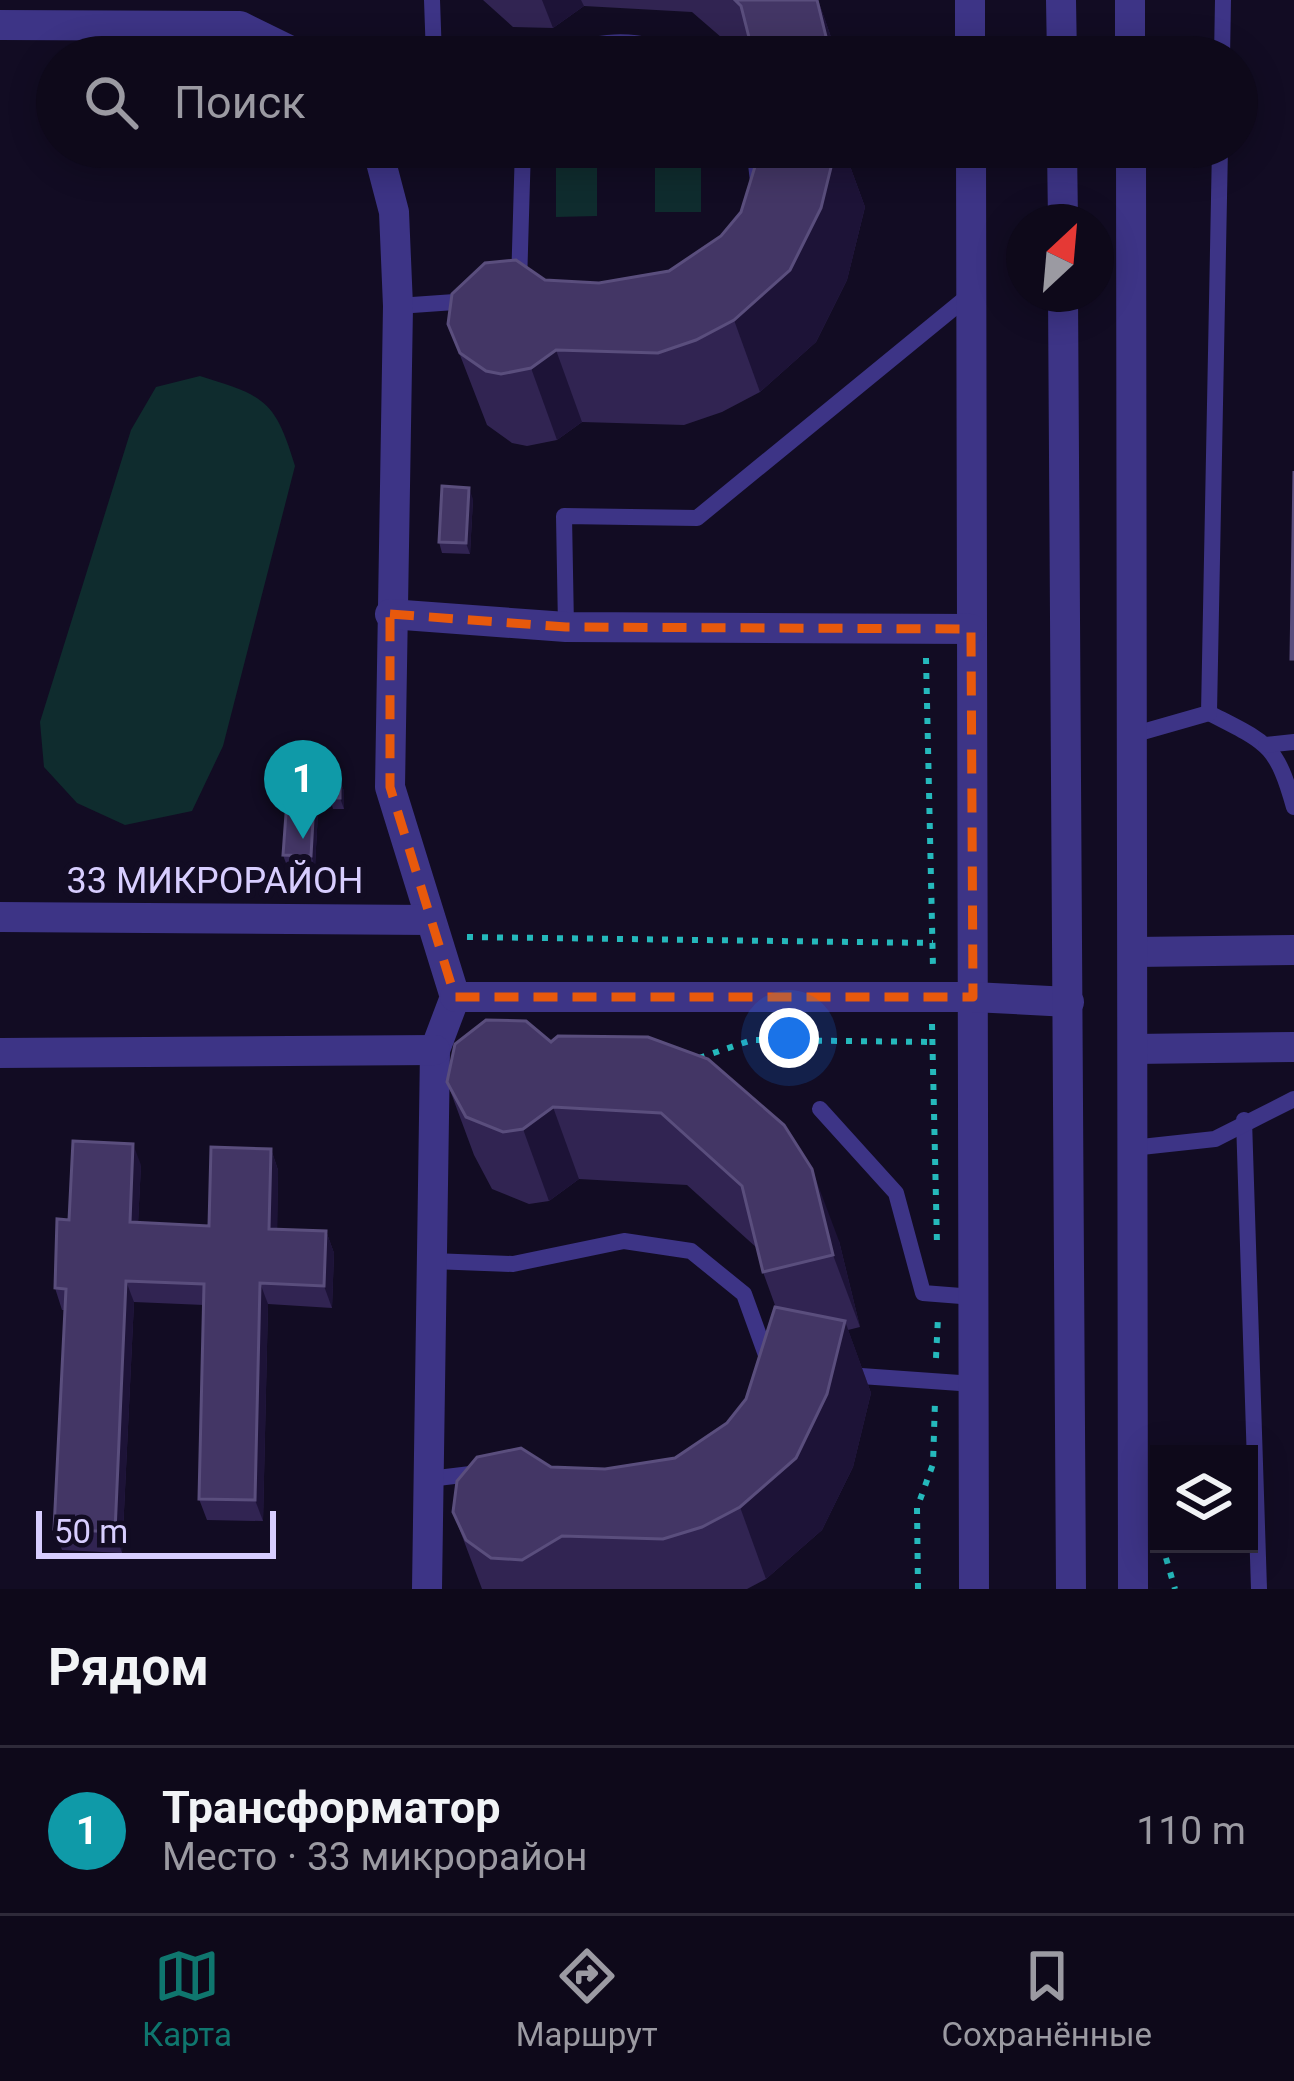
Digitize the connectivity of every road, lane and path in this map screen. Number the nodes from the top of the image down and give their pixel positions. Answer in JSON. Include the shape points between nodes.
{"nodes":[{"id":1,"x":432,"y":0,"type":"edge"},
{"id":2,"x":970,"y":0,"type":"edge"},
{"id":3,"x":1061,"y":0,"type":"edge"},
{"id":4,"x":1130,"y":0,"type":"edge"},
{"id":5,"x":1223,"y":0,"type":"edge"},
{"id":6,"x":0,"y":25,"type":"edge"},
{"id":7,"x":260,"y":36,"type":"edge"},
{"id":8,"x":435,"y":36,"type":"edge"},
{"id":9,"x":970,"y":36,"type":"edge"},
{"id":10,"x":1062,"y":36,"type":"edge"},
{"id":11,"x":1130,"y":36,"type":"edge"},
{"id":12,"x":1222,"y":36,"type":"edge"},
{"id":13,"x":387,"y":168,"type":"edge"},
{"id":14,"x":524,"y":168,"type":"edge"},
{"id":15,"x":755,"y":168,"type":"edge"},
{"id":16,"x":971,"y":168,"type":"edge"},
{"id":17,"x":1062,"y":168,"type":"edge"},
{"id":18,"x":1131,"y":168,"type":"edge"},
{"id":19,"x":1220,"y":168,"type":"edge"},
{"id":20,"x":757,"y":195,"type":"edge"},
{"id":21,"x":1063,"y":204,"type":"edge"},
{"id":22,"x":972,"y":292,"type":"junction"},
{"id":23,"x":398,"y":306,"type":"junction"},
{"id":24,"x":1064,"y":312,"type":"edge"},
{"id":25,"x":390,"y":614,"type":"junction"},
{"id":26,"x":566,"y":627,"type":"junction"},
{"id":27,"x":904,"y":629,"type":"junction"},
{"id":28,"x":971,"y":629,"type":"junction"},
{"id":29,"x":1209,"y":713,"type":"junction"},
{"id":30,"x":1132,"y":735,"type":"junction"},
{"id":31,"x":1294,"y":742,"type":"edge"},
{"id":32,"x":1266,"y":745,"type":"junction"},
{"id":33,"x":1294,"y":808,"type":"edge"},
{"id":34,"x":0,"y":917,"type":"edge"},
{"id":35,"x":443,"y":933,"type":"junction"},
{"id":36,"x":935,"y":943,"type":"junction"},
{"id":37,"x":973,"y":943,"type":"junction"},
{"id":38,"x":1294,"y":950,"type":"edge"},
{"id":39,"x":1135,"y":952,"type":"junction"},
{"id":40,"x":471,"y":995,"type":"junction"},
{"id":41,"x":932,"y":997,"type":"junction"},
{"id":42,"x":974,"y":997,"type":"junction"},
{"id":43,"x":1069,"y":1002,"type":"junction"},
{"id":44,"x":933,"y":1042,"type":"junction"},
{"id":45,"x":1294,"y":1047,"type":"edge"},
{"id":46,"x":1133,"y":1049,"type":"junction"},
{"id":47,"x":435,"y":1050,"type":"junction"},
{"id":48,"x":0,"y":1052,"type":"edge"},
{"id":49,"x":694,"y":1060,"type":"edge"},
{"id":50,"x":1294,"y":1099,"type":"edge"},
{"id":51,"x":820,"y":1109,"type":"dead end"},
{"id":52,"x":1244,"y":1120,"type":"junction"},
{"id":53,"x":1132,"y":1148,"type":"junction"},
{"id":54,"x":432,"y":1261,"type":"junction"},
{"id":55,"x":938,"y":1296,"type":"junction"},
{"id":56,"x":974,"y":1297,"type":"junction"},
{"id":57,"x":795,"y":1371,"type":"edge"},
{"id":58,"x":818,"y":1372,"type":"edge"},
{"id":59,"x":935,"y":1381,"type":"junction"},
{"id":60,"x":974,"y":1384,"type":"junction"},
{"id":61,"x":507,"y":1470,"type":"edge"},
{"id":62,"x":429,"y":1480,"type":"junction"},
{"id":63,"x":1165,"y":1553,"type":"edge"},
{"id":64,"x":427,"y":1589,"type":"edge"},
{"id":65,"x":918,"y":1589,"type":"edge"},
{"id":66,"x":974,"y":1589,"type":"edge"},
{"id":67,"x":1070,"y":1589,"type":"edge"},
{"id":68,"x":1133,"y":1589,"type":"edge"},
{"id":69,"x":1174,"y":1589,"type":"edge"},
{"id":70,"x":1259,"y":1589,"type":"edge"}],
"edges":[{"from":1,"to":8,"type":"lane"},
{"from":2,"to":9,"type":"street"},
{"from":3,"to":10,"type":"street"},
{"from":4,"to":11,"type":"street"},
{"from":5,"to":12,"type":"lane"},
{"from":6,"to":7,"type":"street","via":[[240,26]]},
{"from":13,"to":23,"type":"street"},
{"from":14,"to":23,"type":"lane","via":[[527,302]]},
{"from":15,"to":20,"type":"lane"},
{"from":16,"to":22,"type":"street"},
{"from":17,"to":21,"type":"street"},
{"from":18,"to":30,"type":"street"},
{"from":19,"to":29,"type":"lane"},
{"from":22,"to":26,"type":"lane","via":[[697,518],[564,516]]},
{"from":22,"to":28,"type":"street"},
{"from":23,"to":25,"type":"street"},
{"from":24,"to":43,"type":"street"},
{"from":25,"to":26,"type":"street"},
{"from":25,"to":35,"type":"street","via":[[390,787]]},
{"from":26,"to":27,"type":"street"},
{"from":27,"to":28,"type":"street"},
{"from":27,"to":36,"type":"path","via":[[928,660]]},
{"from":28,"to":37,"type":"street"},
{"from":29,"to":30,"type":"lane"},
{"from":29,"to":32,"type":"lane"},
{"from":30,"to":39,"type":"street"},
{"from":31,"to":32,"type":"lane"},
{"from":32,"to":33,"type":"lane","via":[[1281,762]]},
{"from":34,"to":35,"type":"street","name":"33 МИКРОРАЙОН"},
{"from":35,"to":36,"type":"path"},
{"from":35,"to":40,"type":"street"},
{"from":35,"to":40,"type":"path"},
{"from":36,"to":37,"type":"path"},
{"from":36,"to":41,"type":"path"},
{"from":37,"to":42,"type":"street"},
{"from":38,"to":39,"type":"street"},
{"from":39,"to":46,"type":"street"},
{"from":40,"to":41,"type":"street"},
{"from":40,"to":47,"type":"street"},
{"from":41,"to":42,"type":"street"},
{"from":41,"to":44,"type":"path"},
{"from":42,"to":43,"type":"street"},
{"from":42,"to":56,"type":"street"},
{"from":43,"to":67,"type":"street"},
{"from":44,"to":49,"type":"path","via":[[752,1040]]},
{"from":44,"to":55,"type":"path"},
{"from":45,"to":46,"type":"street"},
{"from":46,"to":53,"type":"street"},
{"from":47,"to":48,"type":"street"},
{"from":47,"to":54,"type":"street"},
{"from":50,"to":52,"type":"lane"},
{"from":51,"to":55,"type":"lane","via":[[896,1193],[923,1293]]},
{"from":52,"to":53,"type":"lane","via":[[1215,1138]]},
{"from":52,"to":70,"type":"lane"},
{"from":53,"to":68,"type":"street"},
{"from":54,"to":57,"type":"lane","via":[[513,1264],[624,1241],[692,1251],[744,1294],[770,1378]]},
{"from":54,"to":62,"type":"street"},
{"from":55,"to":56,"type":"lane"},
{"from":55,"to":59,"type":"path"},
{"from":56,"to":60,"type":"street"},
{"from":58,"to":59,"type":"lane"},
{"from":59,"to":60,"type":"lane"},
{"from":59,"to":65,"type":"path","via":[[933,1464],[916,1508]]},
{"from":60,"to":66,"type":"street"},
{"from":61,"to":62,"type":"lane"},
{"from":62,"to":64,"type":"street"},
{"from":63,"to":69,"type":"path"}]}
